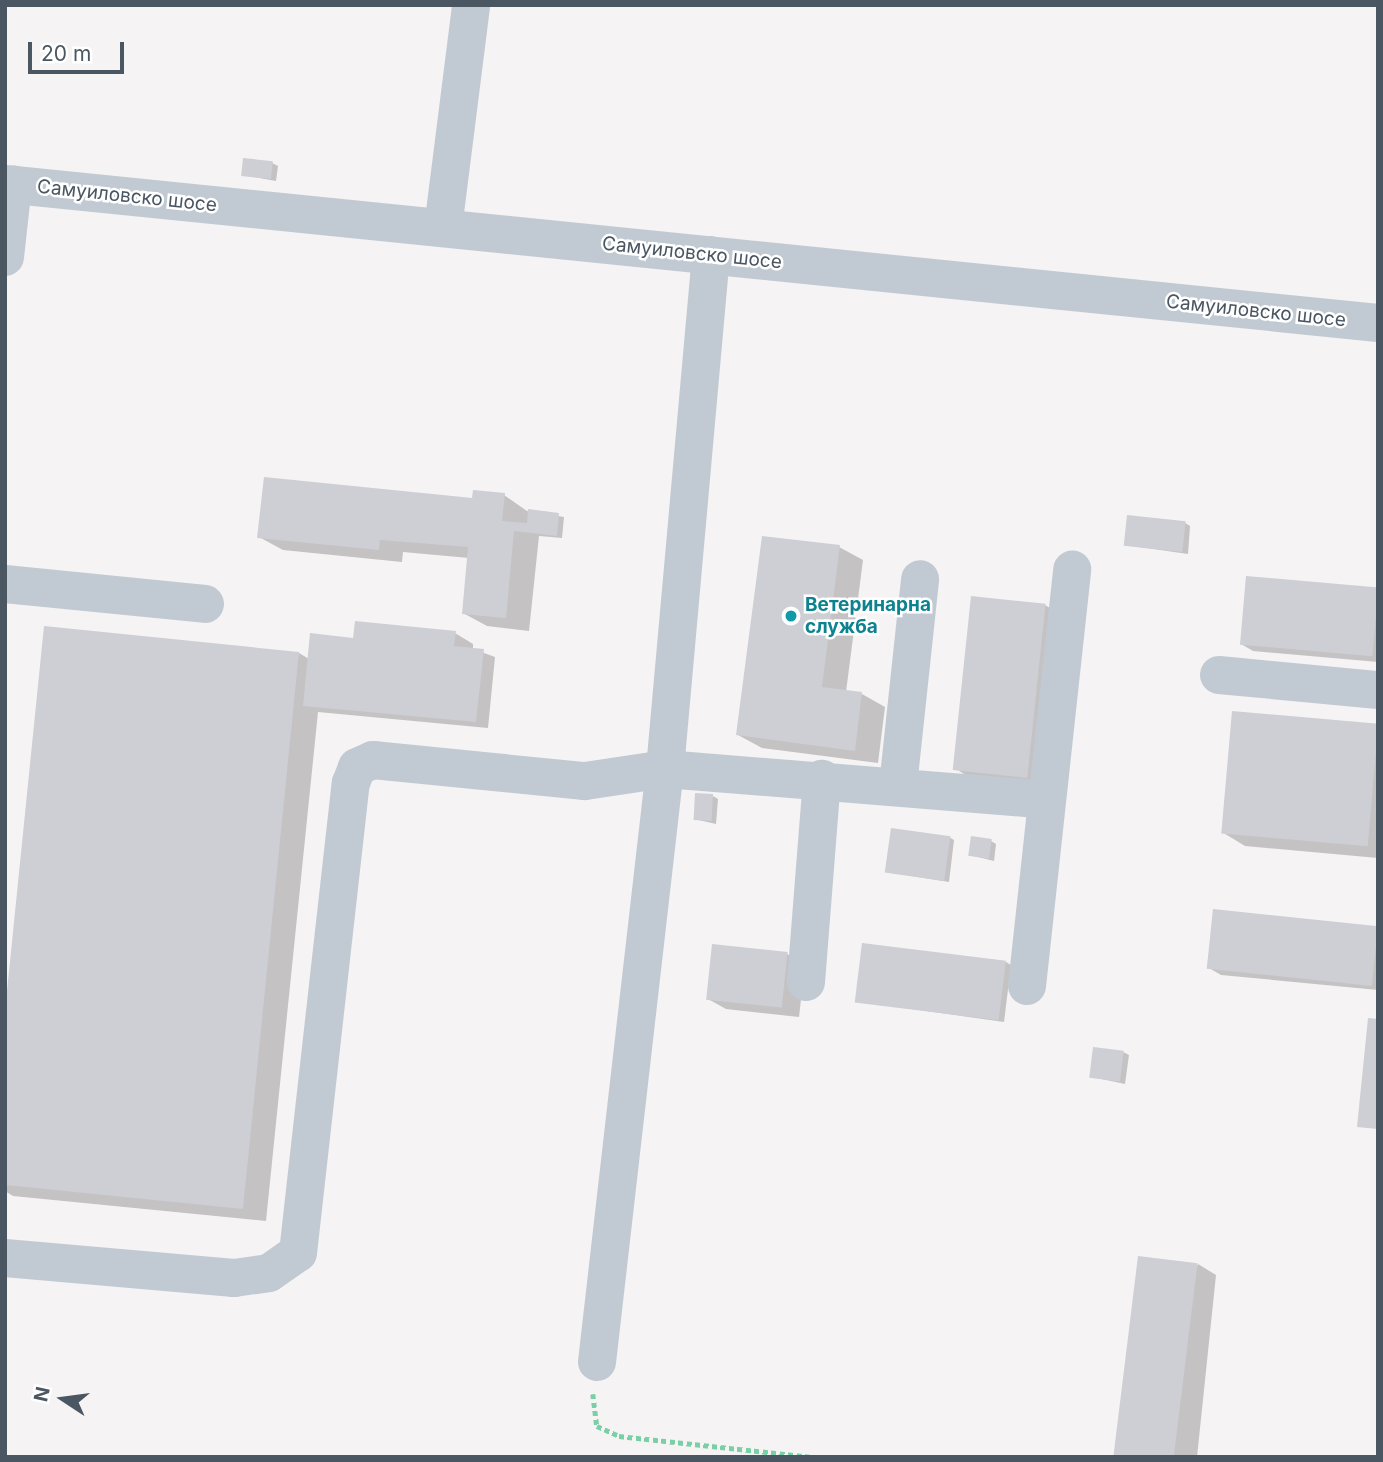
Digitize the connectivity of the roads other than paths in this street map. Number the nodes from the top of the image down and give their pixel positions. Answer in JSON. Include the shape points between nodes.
{"nodes":[{"id":1,"x":471,"y":5,"type":"edge"},
{"id":2,"x":9,"y":184,"type":"edge"},
{"id":3,"x":443,"y":228,"type":"junction"},
{"id":4,"x":711,"y":255,"type":"junction"},
{"id":5,"x":5,"y":257,"type":"edge"},
{"id":6,"x":1378,"y":323,"type":"edge"},
{"id":7,"x":1072,"y":569,"type":"dead end"},
{"id":8,"x":920,"y":579,"type":"dead end"},
{"id":9,"x":5,"y":583,"type":"edge"},
{"id":10,"x":205,"y":604,"type":"dead end"},
{"id":11,"x":1219,"y":675,"type":"dead end"},
{"id":12,"x":1378,"y":690,"type":"edge"},
{"id":13,"x":664,"y":769,"type":"junction"},
{"id":14,"x":822,"y":779,"type":"junction"},
{"id":15,"x":898,"y":786,"type":"junction"},
{"id":16,"x":1047,"y":800,"type":"junction"},
{"id":17,"x":806,"y":982,"type":"dead end"},
{"id":18,"x":1027,"y":986,"type":"dead end"},
{"id":19,"x":5,"y":1258,"type":"edge"},
{"id":20,"x":597,"y":1362,"type":"road end"}],
"edges":[{"from":1,"to":3,"type":"street"},
{"from":2,"to":3,"type":"street","name":"Самуиловско шосе"},
{"from":2,"to":5,"type":"street"},
{"from":3,"to":4,"type":"street","name":"Самуиловско шосе"},
{"from":4,"to":6,"type":"street","name":"Самуиловско шосе"},
{"from":4,"to":13,"type":"street"},
{"from":7,"to":16,"type":"street"},
{"from":8,"to":15,"type":"street"},
{"from":9,"to":10,"type":"street"},
{"from":11,"to":12,"type":"street"},
{"from":13,"to":14,"type":"street"},
{"from":13,"to":19,"type":"street","via":[[585,781],[373,760],[357,767],[351,783],[298,1253],[270,1272],[234,1278]]},
{"from":13,"to":20,"type":"street"},
{"from":14,"to":15,"type":"street"},
{"from":14,"to":17,"type":"street"},
{"from":15,"to":16,"type":"street"},
{"from":16,"to":18,"type":"street"}]}
